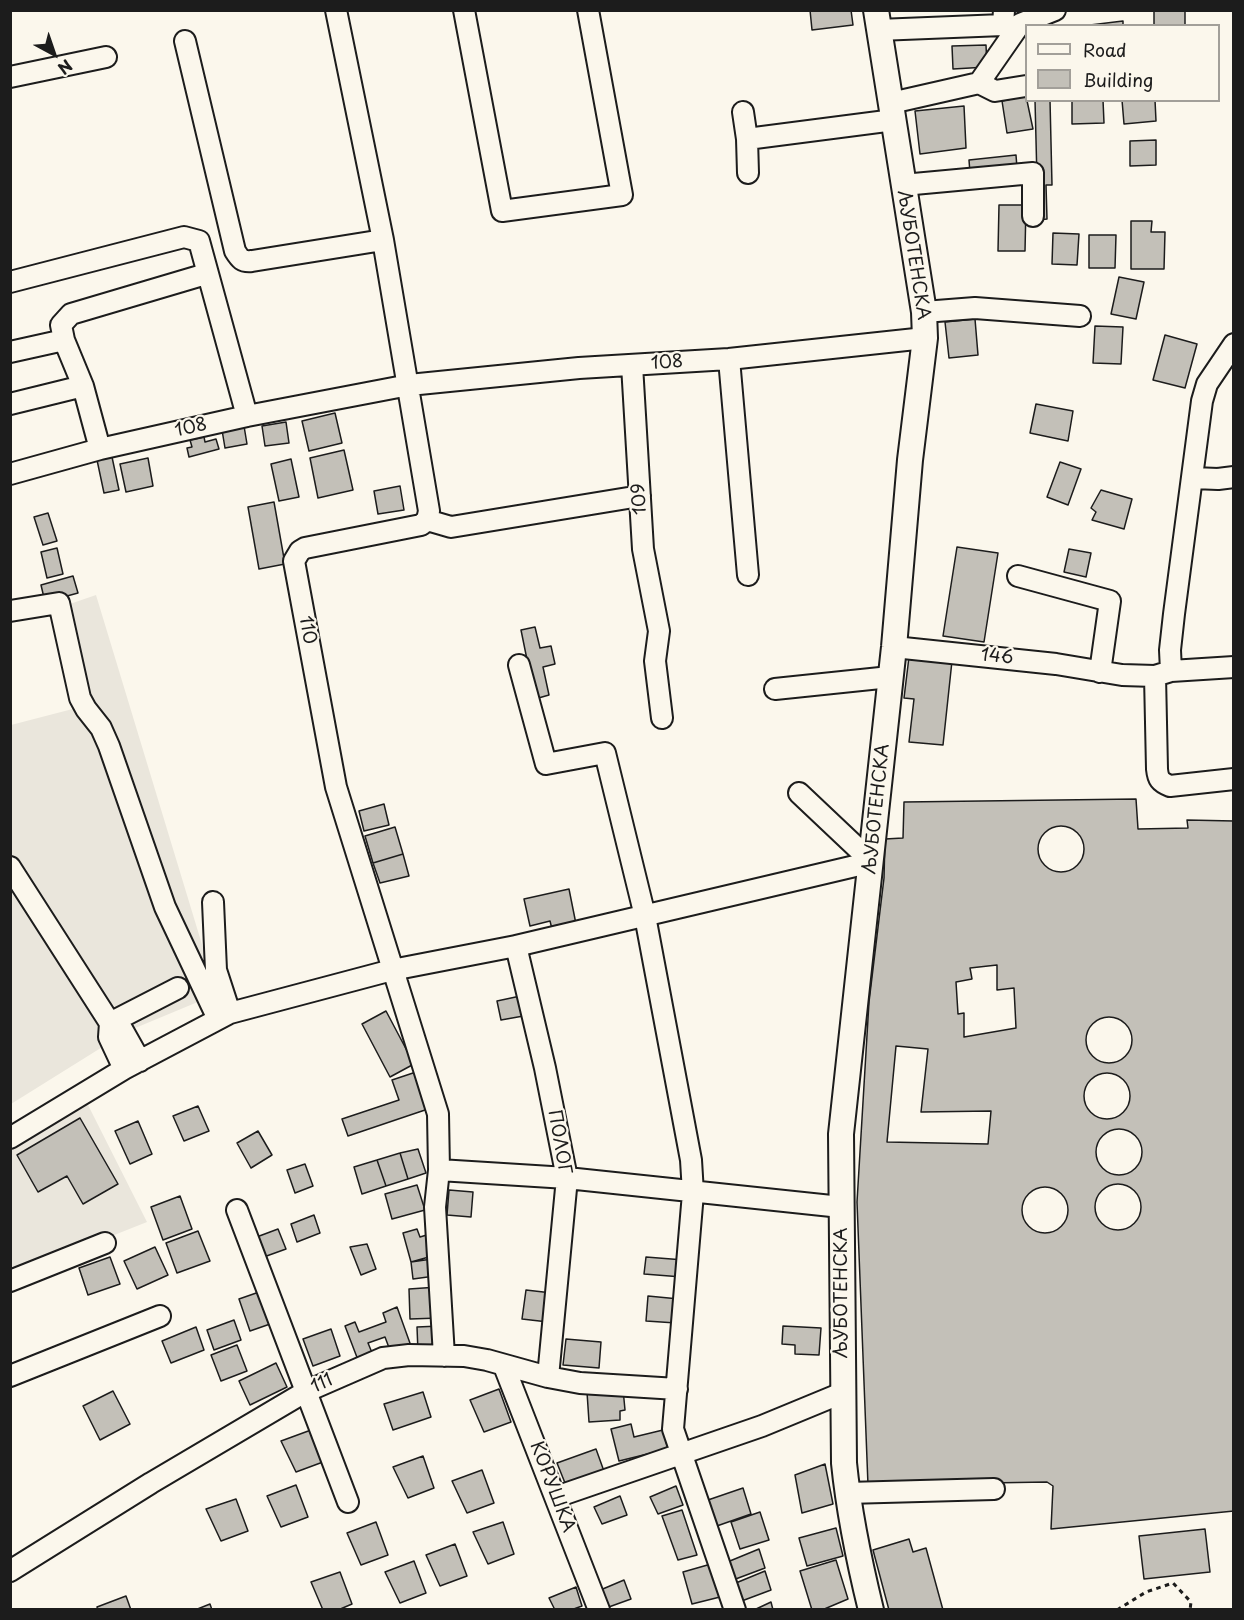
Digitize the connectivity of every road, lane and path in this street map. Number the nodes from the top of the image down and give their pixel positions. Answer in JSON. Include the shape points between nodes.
{"nodes":[{"id":1,"x":336,"y":10,"type":"edge"},
{"id":2,"x":464,"y":10,"type":"edge"},
{"id":3,"x":588,"y":10,"type":"edge"},
{"id":4,"x":1004,"y":10,"type":"edge"},
{"id":5,"x":1055,"y":10,"type":"edge"},
{"id":6,"x":877,"y":20,"type":"edge"},
{"id":7,"x":185,"y":41,"type":"dead end"},
{"id":8,"x":106,"y":57,"type":"dead end"},
{"id":9,"x":10,"y":76,"type":"edge"},
{"id":10,"x":979,"y":83,"type":"junction"},
{"id":11,"x":1025,"y":86,"type":"edge"},
{"id":12,"x":893,"y":111,"type":"junction"},
{"id":13,"x":743,"y":112,"type":"dead end"},
{"id":14,"x":747,"y":138,"type":"junction"},
{"id":15,"x":748,"y":173,"type":"dead end"},
{"id":16,"x":903,"y":185,"type":"junction"},
{"id":17,"x":1033,"y":216,"type":"dead end"},
{"id":18,"x":383,"y":240,"type":"junction"},
{"id":19,"x":206,"y":274,"type":"junction"},
{"id":20,"x":10,"y":282,"type":"edge"},
{"id":21,"x":924,"y":312,"type":"junction"},
{"id":22,"x":1080,"y":316,"type":"dead end"},
{"id":23,"x":925,"y":338,"type":"junction"},
{"id":24,"x":64,"y":340,"type":"junction"},
{"id":25,"x":1233,"y":344,"type":"edge"},
{"id":26,"x":10,"y":352,"type":"edge"},
{"id":27,"x":729,"y":359,"type":"junction"},
{"id":28,"x":632,"y":365,"type":"junction"},
{"id":29,"x":408,"y":386,"type":"junction"},
{"id":30,"x":83,"y":387,"type":"junction"},
{"id":31,"x":10,"y":404,"type":"edge"},
{"id":32,"x":247,"y":416,"type":"junction"},
{"id":33,"x":100,"y":449,"type":"junction"},
{"id":34,"x":10,"y":474,"type":"edge"},
{"id":35,"x":1233,"y":477,"type":"edge"},
{"id":36,"x":1193,"y":478,"type":"junction"},
{"id":37,"x":640,"y":496,"type":"junction"},
{"id":38,"x":427,"y":520,"type":"junction"},
{"id":39,"x":748,"y":575,"type":"dead end"},
{"id":40,"x":1018,"y":576,"type":"dead end"},
{"id":41,"x":10,"y":611,"type":"edge"},
{"id":42,"x":894,"y":647,"type":"junction"},
{"id":43,"x":519,"y":665,"type":"dead end"},
{"id":44,"x":1233,"y":667,"type":"edge"},
{"id":45,"x":1100,"y":672,"type":"junction"},
{"id":46,"x":1163,"y":673,"type":"junction"},
{"id":47,"x":890,"y":677,"type":"junction"},
{"id":48,"x":775,"y":689,"type":"dead end"},
{"id":49,"x":662,"y":718,"type":"dead end"},
{"id":50,"x":1233,"y":779,"type":"edge"},
{"id":51,"x":799,"y":793,"type":"dead end"},
{"id":52,"x":872,"y":862,"type":"junction"},
{"id":53,"x":10,"y":867,"type":"edge"},
{"id":54,"x":213,"y":902,"type":"dead end"},
{"id":55,"x":645,"y":916,"type":"junction"},
{"id":56,"x":516,"y":946,"type":"junction"},
{"id":57,"x":392,"y":970,"type":"junction"},
{"id":58,"x":178,"y":988,"type":"dead end"},
{"id":59,"x":224,"y":1016,"type":"junction"},
{"id":60,"x":110,"y":1023,"type":"junction"},
{"id":61,"x":132,"y":1065,"type":"junction"},
{"id":62,"x":10,"y":1138,"type":"edge"},
{"id":63,"x":439,"y":1170,"type":"junction"},
{"id":64,"x":567,"y":1178,"type":"junction"},
{"id":65,"x":693,"y":1192,"type":"junction"},
{"id":66,"x":842,"y":1208,"type":"junction"},
{"id":67,"x":237,"y":1210,"type":"dead end"},
{"id":68,"x":105,"y":1243,"type":"dead end"},
{"id":69,"x":10,"y":1281,"type":"edge"},
{"id":70,"x":160,"y":1316,"type":"dead end"},
{"id":71,"x":444,"y":1356,"type":"junction"},
{"id":72,"x":504,"y":1366,"type":"junction"},
{"id":73,"x":10,"y":1376,"type":"edge"},
{"id":74,"x":548,"y":1377,"type":"junction"},
{"id":75,"x":676,"y":1389,"type":"junction"},
{"id":76,"x":305,"y":1392,"type":"junction"},
{"id":77,"x":842,"y":1393,"type":"junction"},
{"id":78,"x":681,"y":1455,"type":"junction"},
{"id":79,"x":994,"y":1489,"type":"dead end"},
{"id":80,"x":847,"y":1493,"type":"junction"},
{"id":81,"x":556,"y":1497,"type":"junction"},
{"id":82,"x":348,"y":1502,"type":"dead end"},
{"id":83,"x":10,"y":1571,"type":"edge"},
{"id":84,"x":599,"y":1610,"type":"edge"},
{"id":85,"x":735,"y":1610,"type":"edge"},
{"id":86,"x":871,"y":1610,"type":"edge"},
{"id":87,"x":1117,"y":1610,"type":"edge"},
{"id":88,"x":1190,"y":1610,"type":"edge"}],
"edges":[{"from":1,"to":18,"type":"street"},
{"from":2,"to":3,"type":"street","via":[[502,211],[622,195]]},
{"from":4,"to":6,"type":"street","via":[[1003,25]]},
{"from":5,"to":10,"type":"street","via":[[1020,24]]},
{"from":6,"to":12,"type":"main road","name":"ЉУБОТЕНСКА"},
{"from":7,"to":18,"type":"street","via":[[235,251],[241,260]]},
{"from":8,"to":9,"type":"street"},
{"from":10,"to":11,"type":"street","via":[[995,91]]},
{"from":10,"to":12,"type":"street"},
{"from":12,"to":14,"type":"street"},
{"from":12,"to":16,"type":"main road","name":"ЉУБОТЕНСКА"},
{"from":13,"to":14,"type":"street"},
{"from":14,"to":15,"type":"street"},
{"from":16,"to":17,"type":"street","via":[[1033,173]]},
{"from":16,"to":21,"type":"main road","name":"ЉУБОТЕНСКА"},
{"from":18,"to":29,"type":"street"},
{"from":19,"to":20,"type":"street","via":[[199,241],[184,237]]},
{"from":19,"to":24,"type":"street","via":[[71,314],[61,325]]},
{"from":19,"to":32,"type":"street"},
{"from":21,"to":22,"type":"street","via":[[975,308]]},
{"from":21,"to":23,"type":"main road","name":"ЉУБОТЕНСКА"},
{"from":23,"to":27,"type":"street","name":"108"},
{"from":23,"to":42,"type":"main road","name":"ЉУБОТЕНСКА"},
{"from":24,"to":26,"type":"street"},
{"from":24,"to":30,"type":"street"},
{"from":25,"to":36,"type":"street","via":[[1207,384]]},
{"from":27,"to":28,"type":"street","name":"108"},
{"from":27,"to":39,"type":"street"},
{"from":28,"to":29,"type":"street","name":"108"},
{"from":28,"to":37,"type":"street","name":"109"},
{"from":29,"to":32,"type":"street","name":"108"},
{"from":29,"to":38,"type":"street","via":[[429,511]]},
{"from":30,"to":31,"type":"street"},
{"from":30,"to":33,"type":"street"},
{"from":32,"to":33,"type":"street","name":"108"},
{"from":33,"to":34,"type":"street","name":"108"},
{"from":35,"to":36,"type":"street"},
{"from":36,"to":46,"type":"street","via":[[1170,650]]},
{"from":37,"to":38,"type":"street","via":[[451,527]]},
{"from":37,"to":49,"type":"street","name":"109","via":[[643,549],[659,631],[655,661]]},
{"from":38,"to":57,"type":"street","name":"110","via":[[421,525],[305,548],[294,561],[336,787]]},
{"from":40,"to":45,"type":"street","via":[[1110,601]]},
{"from":41,"to":59,"type":"street","via":[[59,603],[81,698],[110,746],[165,908]]},
{"from":42,"to":45,"type":"street","name":"146","via":[[1044,662]]},
{"from":42,"to":47,"type":"main road","name":"ЉУБОТЕНСКА"},
{"from":43,"to":55,"type":"street","via":[[546,764],[605,753]]},
{"from":44,"to":46,"type":"street","name":"146"},
{"from":45,"to":46,"type":"street","name":"146"},
{"from":46,"to":50,"type":"street","via":[[1156,769],[1161,783],[1170,786]]},
{"from":47,"to":48,"type":"street"},
{"from":47,"to":52,"type":"main road","name":"ЉУБОТЕНСКА"},
{"from":51,"to":52,"type":"street"},
{"from":52,"to":55,"type":"street"},
{"from":52,"to":66,"type":"main road","name":"ЉУБОТЕНСКА","via":[[841,1134]]},
{"from":53,"to":60,"type":"street"},
{"from":54,"to":59,"type":"street","via":[[216,970]]},
{"from":55,"to":56,"type":"street"},
{"from":55,"to":65,"type":"street","via":[[691,1160]]},
{"from":56,"to":57,"type":"street"},
{"from":56,"to":64,"type":"street","name":"ПОЛОГ"},
{"from":57,"to":59,"type":"street"},
{"from":57,"to":63,"type":"street","via":[[438,1114]]},
{"from":58,"to":60,"type":"street"},
{"from":59,"to":61,"type":"street"},
{"from":60,"to":61,"type":"street","via":[[109,1037]]},
{"from":61,"to":62,"type":"street"},
{"from":63,"to":64,"type":"street"},
{"from":63,"to":71,"type":"street","via":[[435,1206]]},
{"from":64,"to":65,"type":"street"},
{"from":64,"to":74,"type":"street","name":"ПОЛОГ"},
{"from":65,"to":66,"type":"street"},
{"from":65,"to":75,"type":"street"},
{"from":66,"to":77,"type":"main road","name":"ЉУБОТЕНСКА"},
{"from":67,"to":76,"type":"street"},
{"from":68,"to":69,"type":"street"},
{"from":70,"to":73,"type":"street"},
{"from":71,"to":72,"type":"street","name":"111","via":[[464,1356]]},
{"from":71,"to":76,"type":"street","name":"111","via":[[383,1358]]},
{"from":72,"to":74,"type":"street","name":"111"},
{"from":72,"to":81,"type":"street","name":"КОРУШКА"},
{"from":74,"to":75,"type":"street","name":"111"},
{"from":75,"to":78,"type":"street","via":[[674,1429]]},
{"from":76,"to":82,"type":"street"},
{"from":76,"to":83,"type":"street","name":"111"},
{"from":77,"to":78,"type":"street"},
{"from":77,"to":80,"type":"main road","name":"ЉУБОТЕНСКА"},
{"from":78,"to":81,"type":"street"},
{"from":78,"to":85,"type":"street"},
{"from":79,"to":80,"type":"street"},
{"from":80,"to":86,"type":"main road","name":"ЉУБОТЕНСКА"},
{"from":81,"to":84,"type":"street","name":"КОРУШКА"},
{"from":87,"to":88,"type":"path","via":[[1146,1592],[1173,1583],[1191,1602]]}]}
